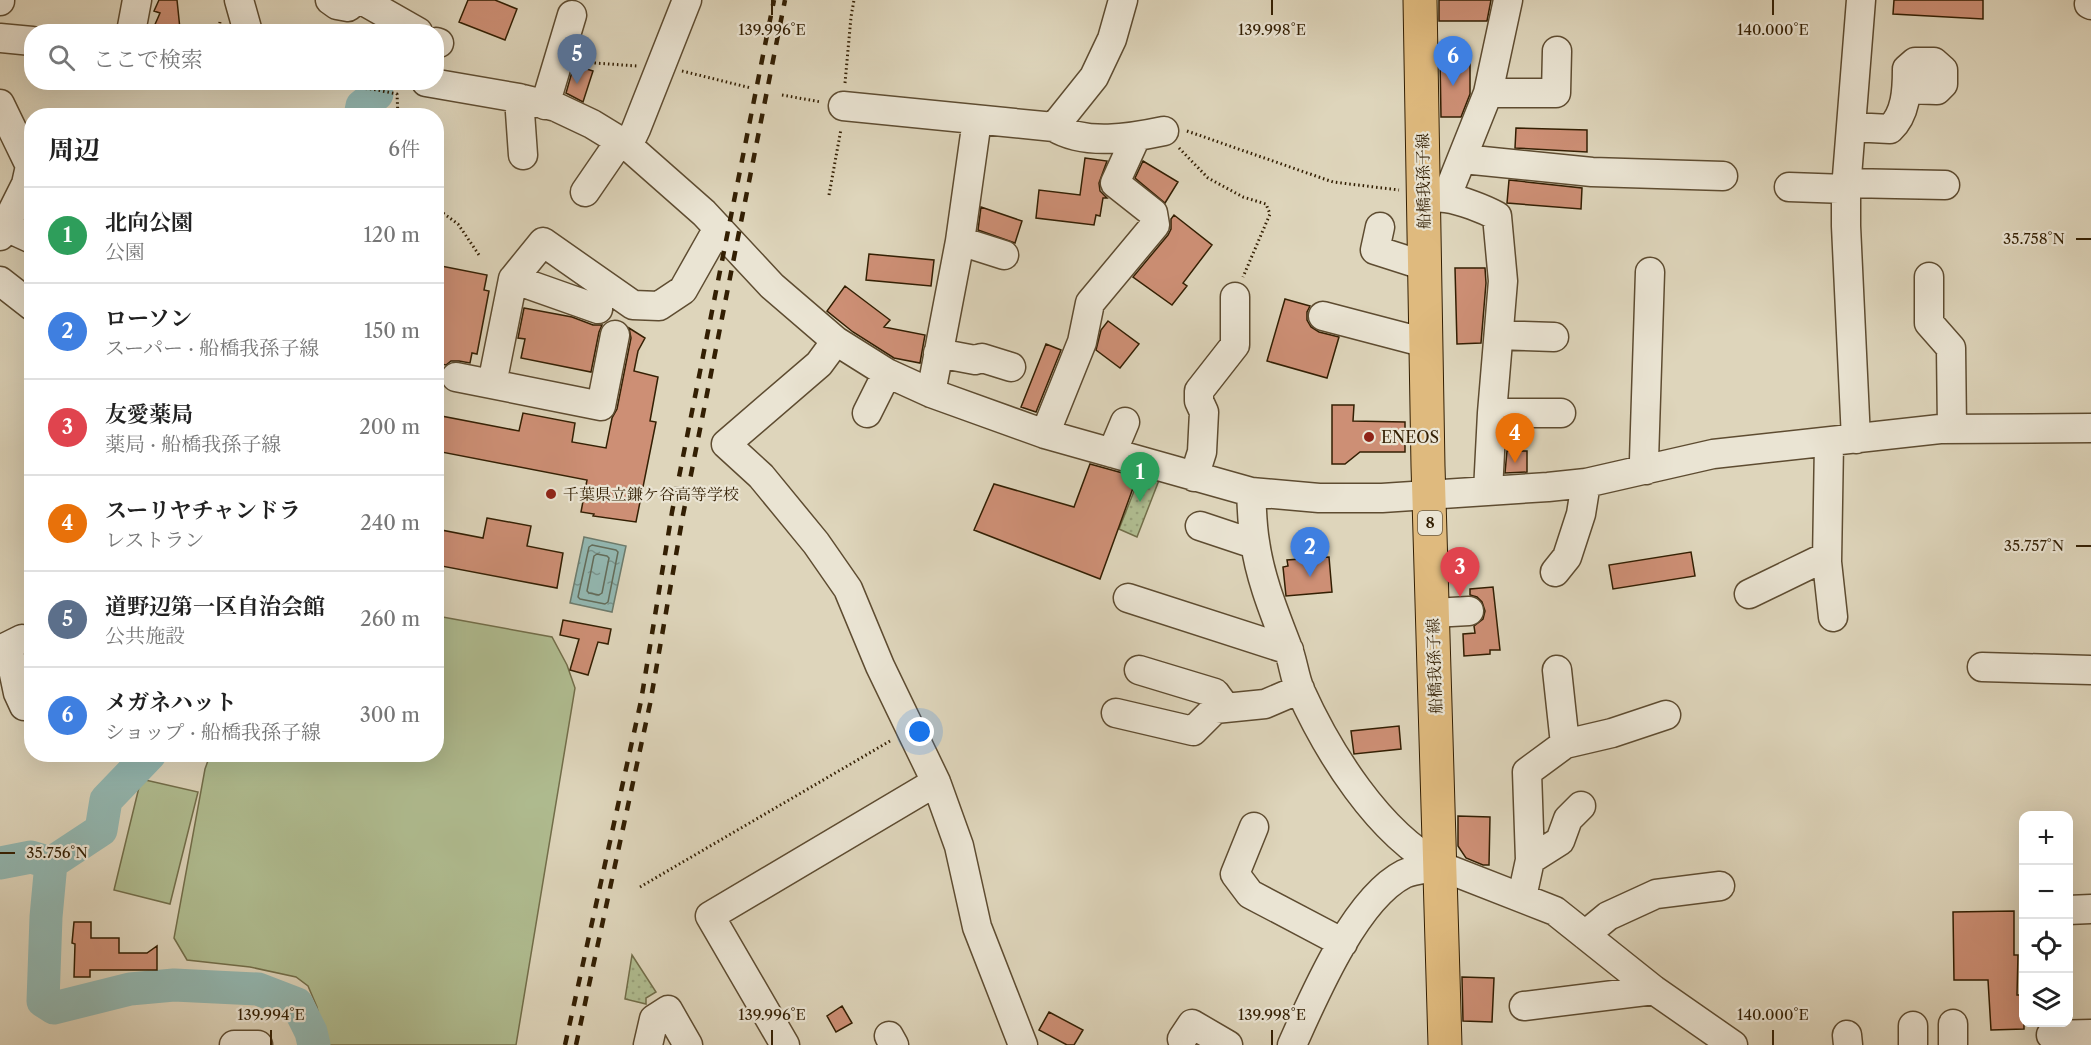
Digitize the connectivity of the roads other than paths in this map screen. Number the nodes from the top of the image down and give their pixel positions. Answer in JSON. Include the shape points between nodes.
{"nodes":[{"id":1,"x":137,"y":0,"type":"edge"},
{"id":2,"x":239,"y":0,"type":"edge"},
{"id":3,"x":330,"y":0,"type":"edge"},
{"id":4,"x":357,"y":0,"type":"edge"},
{"id":5,"x":362,"y":0,"type":"edge"},
{"id":6,"x":687,"y":0,"type":"edge"},
{"id":7,"x":1123,"y":0,"type":"edge"},
{"id":8,"x":1420,"y":0,"type":"edge"},
{"id":9,"x":1508,"y":0,"type":"edge"},
{"id":10,"x":1861,"y":0,"type":"edge"},
{"id":11,"x":572,"y":15,"type":"dead end"},
{"id":12,"x":132,"y":24,"type":"edge"},
{"id":13,"x":246,"y":24,"type":"edge"},
{"id":14,"x":404,"y":24,"type":"edge"},
{"id":15,"x":24,"y":35,"type":"edge"},
{"id":16,"x":0,"y":38,"type":"edge"},
{"id":17,"x":1557,"y":51,"type":"dead end"},
{"id":18,"x":444,"y":85,"type":"edge"},
{"id":19,"x":1907,"y":90,"type":"dead end"},
{"id":20,"x":1488,"y":93,"type":"junction"},
{"id":21,"x":532,"y":101,"type":"junction"},
{"id":22,"x":0,"y":104,"type":"edge"},
{"id":23,"x":843,"y":106,"type":"road end"},
{"id":24,"x":977,"y":120,"type":"junction"},
{"id":25,"x":1054,"y":127,"type":"junction"},
{"id":26,"x":1851,"y":127,"type":"junction"},
{"id":27,"x":1164,"y":131,"type":"road end"},
{"id":28,"x":1136,"y":137,"type":"junction"},
{"id":29,"x":624,"y":144,"type":"junction"},
{"id":30,"x":24,"y":154,"type":"edge"},
{"id":31,"x":523,"y":156,"type":"dead end"},
{"id":32,"x":1463,"y":159,"type":"junction"},
{"id":33,"x":1723,"y":176,"type":"dead end"},
{"id":34,"x":24,"y":185,"type":"edge"},
{"id":35,"x":1946,"y":185,"type":"dead end"},
{"id":36,"x":1789,"y":186,"type":"dead end"},
{"id":37,"x":1846,"y":186,"type":"junction"},
{"id":38,"x":585,"y":192,"type":"dead end"},
{"id":39,"x":9,"y":195,"type":"edge"},
{"id":40,"x":1434,"y":196,"type":"junction"},
{"id":41,"x":1380,"y":227,"type":"dead end"},
{"id":42,"x":718,"y":228,"type":"junction"},
{"id":43,"x":3,"y":231,"type":"edge"},
{"id":44,"x":24,"y":236,"type":"edge"},
{"id":45,"x":960,"y":242,"type":"junction"},
{"id":46,"x":1004,"y":255,"type":"dead end"},
{"id":47,"x":1425,"y":266,"type":"junction"},
{"id":48,"x":1650,"y":272,"type":"dead end"},
{"id":49,"x":1929,"y":277,"type":"dead end"},
{"id":50,"x":513,"y":279,"type":"junction"},
{"id":51,"x":0,"y":281,"type":"edge"},
{"id":52,"x":1235,"y":297,"type":"road end"},
{"id":53,"x":24,"y":300,"type":"edge"},
{"id":54,"x":598,"y":309,"type":"dead end"},
{"id":55,"x":1323,"y":316,"type":"dead end"},
{"id":56,"x":615,"y":335,"type":"dead end"},
{"id":57,"x":1500,"y":335,"type":"junction"},
{"id":58,"x":1554,"y":337,"type":"dead end"},
{"id":59,"x":836,"y":341,"type":"junction"},
{"id":60,"x":1426,"y":343,"type":"junction"},
{"id":61,"x":938,"y":353,"type":"junction"},
{"id":62,"x":1011,"y":367,"type":"dead end"},
{"id":63,"x":887,"y":373,"type":"junction"},
{"id":64,"x":456,"y":377,"type":"dead end"},
{"id":65,"x":492,"y":384,"type":"junction"},
{"id":66,"x":931,"y":393,"type":"junction"},
{"id":67,"x":867,"y":413,"type":"dead end"},
{"id":68,"x":1492,"y":413,"type":"junction"},
{"id":69,"x":1561,"y":413,"type":"dead end"},
{"id":70,"x":1125,"y":422,"type":"dead end"},
{"id":71,"x":2091,"y":428,"type":"edge"},
{"id":72,"x":1952,"y":429,"type":"junction"},
{"id":73,"x":1045,"y":434,"type":"junction"},
{"id":74,"x":1842,"y":441,"type":"junction"},
{"id":75,"x":1112,"y":453,"type":"junction"},
{"id":76,"x":1646,"y":470,"type":"junction"},
{"id":77,"x":1194,"y":477,"type":"junction"},
{"id":78,"x":1586,"y":483,"type":"junction"},
{"id":79,"x":1488,"y":491,"type":"junction"},
{"id":80,"x":1251,"y":492,"type":"junction"},
{"id":81,"x":1429,"y":496,"type":"junction"},
{"id":82,"x":1200,"y":526,"type":"dead end"},
{"id":83,"x":1255,"y":542,"type":"junction"},
{"id":84,"x":1827,"y":562,"type":"junction"},
{"id":85,"x":1555,"y":572,"type":"dead end"},
{"id":86,"x":1749,"y":594,"type":"dead end"},
{"id":87,"x":1128,"y":598,"type":"dead end"},
{"id":88,"x":1469,"y":611,"type":"dead end"},
{"id":89,"x":1433,"y":613,"type":"junction"},
{"id":90,"x":1833,"y":617,"type":"dead end"},
{"id":91,"x":1289,"y":650,"type":"junction"},
{"id":92,"x":0,"y":661,"type":"edge"},
{"id":93,"x":1982,"y":667,"type":"dead end"},
{"id":94,"x":1139,"y":670,"type":"dead end"},
{"id":95,"x":1557,"y":670,"type":"dead end"},
{"id":96,"x":2091,"y":670,"type":"edge"},
{"id":97,"x":1300,"y":688,"type":"junction"},
{"id":98,"x":24,"y":706,"type":"edge"},
{"id":99,"x":1226,"y":708,"type":"junction"},
{"id":100,"x":1116,"y":713,"type":"dead end"},
{"id":101,"x":1666,"y":715,"type":"dead end"},
{"id":102,"x":1565,"y":744,"type":"junction"},
{"id":103,"x":936,"y":782,"type":"junction"},
{"id":104,"x":1581,"y":806,"type":"dead end"},
{"id":105,"x":1254,"y":827,"type":"dead end"},
{"id":106,"x":1530,"y":860,"type":"junction"},
{"id":107,"x":1440,"y":866,"type":"junction"},
{"id":108,"x":1720,"y":886,"type":"dead end"},
{"id":109,"x":1521,"y":897,"type":"junction"},
{"id":110,"x":2091,"y":909,"type":"edge"},
{"id":111,"x":2073,"y":910,"type":"edge"},
{"id":112,"x":1585,"y":935,"type":"junction"},
{"id":113,"x":1343,"y":943,"type":"junction"},
{"id":114,"x":1654,"y":990,"type":"junction"},
{"id":115,"x":1524,"y":1006,"type":"dead end"},
{"id":116,"x":2051,"y":1034,"type":"edge"},
{"id":117,"x":2091,"y":1034,"type":"edge"},
{"id":118,"x":1182,"y":1039,"type":"dead end"},
{"id":119,"x":234,"y":1045,"type":"edge"},
{"id":120,"x":258,"y":1045,"type":"edge"},
{"id":121,"x":648,"y":1045,"type":"edge"},
{"id":122,"x":688,"y":1045,"type":"edge"},
{"id":123,"x":785,"y":1045,"type":"edge"},
{"id":124,"x":1023,"y":1045,"type":"edge"},
{"id":125,"x":1228,"y":1045,"type":"edge"},
{"id":126,"x":1292,"y":1045,"type":"edge"},
{"id":127,"x":1444,"y":1045,"type":"edge"},
{"id":128,"x":1733,"y":1045,"type":"edge"}],
"edges":[{"from":1,"to":12,"type":"street"},
{"from":2,"to":13,"type":"street"},
{"from":3,"to":4,"type":"street","via":[[348,7]]},
{"from":5,"to":14,"type":"street"},
{"from":6,"to":29,"type":"street","via":[[636,129]]},
{"from":7,"to":25,"type":"street","via":[[1112,39],[1094,77]]},
{"from":8,"to":40,"type":"main road","name":"船橋我孫子線","number":"8"},
{"from":9,"to":20,"type":"street"},
{"from":10,"to":26,"type":"street"},
{"from":11,"to":21,"type":"street"},
{"from":15,"to":16,"type":"street"},
{"from":17,"to":20,"type":"street","via":[[1556,93]]},
{"from":18,"to":21,"type":"street"},
{"from":19,"to":26,"type":"street","via":[[1899,120],[1890,129]]},
{"from":20,"to":32,"type":"street"},
{"from":21,"to":29,"type":"street","via":[[556,107]]},
{"from":21,"to":31,"type":"street"},
{"from":22,"to":30,"type":"street"},
{"from":23,"to":24,"type":"street"},
{"from":24,"to":25,"type":"street"},
{"from":24,"to":45,"type":"street"},
{"from":25,"to":28,"type":"street","via":[[1097,139]]},
{"from":26,"to":37,"type":"street"},
{"from":27,"to":28,"type":"street"},
{"from":28,"to":73,"type":"street","via":[[1115,183],[1153,213],[1155,225],[1090,303],[1082,342]]},
{"from":29,"to":38,"type":"street"},
{"from":29,"to":42,"type":"street"},
{"from":32,"to":33,"type":"street","via":[[1592,172]]},
{"from":32,"to":40,"type":"street"},
{"from":34,"to":39,"type":"street"},
{"from":35,"to":37,"type":"street"},
{"from":36,"to":37,"type":"street"},
{"from":37,"to":74,"type":"street"},
{"from":39,"to":43,"type":"street"},
{"from":40,"to":47,"type":"main road","name":"船橋我孫子線","number":"8"},
{"from":40,"to":57,"type":"street","via":[[1497,216],[1503,281]]},
{"from":41,"to":47,"type":"street","via":[[1375,250]]},
{"from":42,"to":50,"type":"street","via":[[683,290],[658,306],[633,305],[543,242]]},
{"from":42,"to":59,"type":"street","via":[[772,286]]},
{"from":43,"to":44,"type":"street"},
{"from":45,"to":46,"type":"street"},
{"from":45,"to":61,"type":"street"},
{"from":47,"to":60,"type":"main road","name":"船橋我孫子線","number":"8"},
{"from":48,"to":76,"type":"street"},
{"from":49,"to":72,"type":"street","via":[[1929,323],[1951,348]]},
{"from":50,"to":54,"type":"street"},
{"from":50,"to":65,"type":"street"},
{"from":51,"to":53,"type":"street"},
{"from":52,"to":77,"type":"street","via":[[1235,345],[1199,391],[1204,412],[1202,452]]},
{"from":55,"to":60,"type":"street"},
{"from":56,"to":65,"type":"street","via":[[601,406]]},
{"from":57,"to":58,"type":"street"},
{"from":57,"to":68,"type":"street"},
{"from":59,"to":63,"type":"street"},
{"from":59,"to":103,"type":"street","via":[[819,364],[726,444],[761,476],[848,589]]},
{"from":60,"to":81,"type":"main road","name":"船橋我孫子線","number":"8"},
{"from":61,"to":62,"type":"street","via":[[982,358]]},
{"from":61,"to":66,"type":"street"},
{"from":63,"to":66,"type":"street"},
{"from":63,"to":67,"type":"street"},
{"from":64,"to":65,"type":"street"},
{"from":66,"to":73,"type":"street"},
{"from":68,"to":69,"type":"street"},
{"from":68,"to":79,"type":"street"},
{"from":70,"to":75,"type":"street"},
{"from":71,"to":72,"type":"street"},
{"from":72,"to":74,"type":"street"},
{"from":73,"to":75,"type":"street"},
{"from":74,"to":76,"type":"street","via":[[1713,454]]},
{"from":74,"to":84,"type":"street"},
{"from":75,"to":77,"type":"street"},
{"from":76,"to":78,"type":"street"},
{"from":77,"to":80,"type":"street"},
{"from":78,"to":79,"type":"street"},
{"from":78,"to":85,"type":"street","via":[[1567,556]]},
{"from":79,"to":81,"type":"street"},
{"from":80,"to":81,"type":"street","via":[[1319,498]]},
{"from":80,"to":83,"type":"street"},
{"from":81,"to":89,"type":"main road","name":"船橋我孫子線","number":"8"},
{"from":82,"to":83,"type":"street"},
{"from":83,"to":91,"type":"street","via":[[1266,589]]},
{"from":84,"to":86,"type":"street","via":[[1817,561]]},
{"from":84,"to":90,"type":"street"},
{"from":87,"to":91,"type":"street"},
{"from":88,"to":89,"type":"street"},
{"from":89,"to":107,"type":"main road","name":"船橋我孫子線","number":"8"},
{"from":91,"to":97,"type":"street"},
{"from":92,"to":98,"type":"street","via":[[11,660]]},
{"from":93,"to":96,"type":"street"},
{"from":94,"to":99,"type":"street","via":[[1215,693]]},
{"from":95,"to":102,"type":"street"},
{"from":97,"to":99,"type":"street","via":[[1265,704]]},
{"from":97,"to":107,"type":"street","via":[[1340,765],[1387,825]]},
{"from":99,"to":100,"type":"street","via":[[1215,709],[1193,731]]},
{"from":101,"to":102,"type":"street"},
{"from":102,"to":106,"type":"street","via":[[1527,772]]},
{"from":103,"to":123,"type":"street","via":[[710,916]]},
{"from":103,"to":124,"type":"street","via":[[959,846],[977,927]]},
{"from":104,"to":106,"type":"street","via":[[1568,819],[1560,841]]},
{"from":105,"to":113,"type":"street","via":[[1235,874],[1250,894]]},
{"from":106,"to":109,"type":"street"},
{"from":107,"to":109,"type":"street"},
{"from":107,"to":113,"type":"street","via":[[1404,874],[1373,898]]},
{"from":107,"to":127,"type":"main road","name":"船橋我孫子線","number":"8"},
{"from":108,"to":112,"type":"street","via":[[1656,894],[1608,916]]},
{"from":109,"to":112,"type":"street","via":[[1555,910]]},
{"from":110,"to":111,"type":"street"},
{"from":112,"to":114,"type":"street"},
{"from":113,"to":126,"type":"street"},
{"from":114,"to":115,"type":"street"},
{"from":114,"to":128,"type":"street"},
{"from":116,"to":117,"type":"street"},
{"from":118,"to":125,"type":"street","via":[[1192,1024]]},
{"from":119,"to":120,"type":"street"},
{"from":121,"to":122,"type":"street","via":[[654,1019],[668,1010]]}]}
